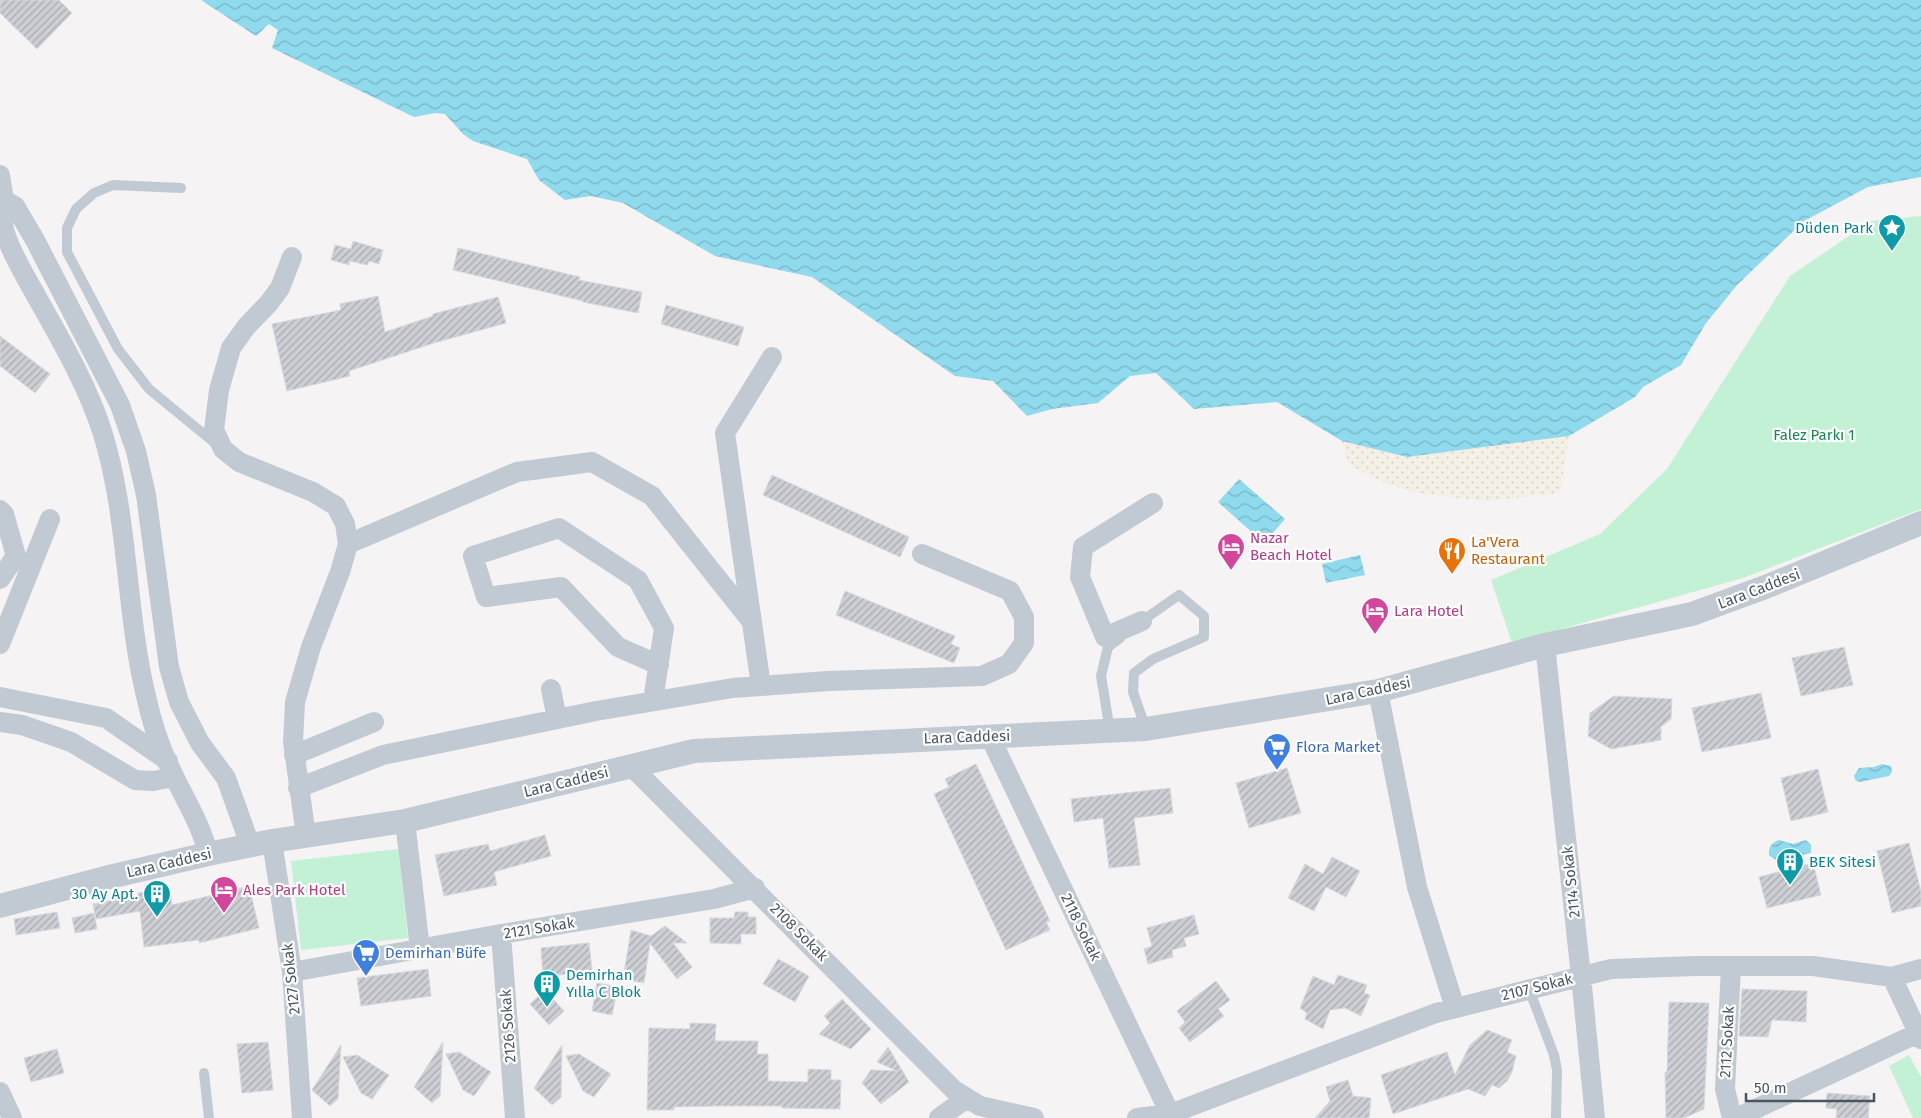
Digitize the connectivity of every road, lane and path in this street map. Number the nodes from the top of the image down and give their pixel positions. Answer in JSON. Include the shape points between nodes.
{"nodes":[{"id":1,"x":0,"y":175,"type":"edge"},
{"id":2,"x":181,"y":188,"type":"dead end"},
{"id":3,"x":1,"y":199,"type":"edge"},
{"id":4,"x":292,"y":257,"type":"dead end"},
{"id":5,"x":772,"y":358,"type":"dead end"},
{"id":6,"x":223,"y":449,"type":"junction"},
{"id":7,"x":1153,"y":503,"type":"dead end"},
{"id":8,"x":0,"y":510,"type":"edge"},
{"id":9,"x":50,"y":519,"type":"dead end"},
{"id":10,"x":1921,"y":523,"type":"edge"},
{"id":11,"x":348,"y":544,"type":"junction"},
{"id":12,"x":922,"y":554,"type":"dead end"},
{"id":13,"x":0,"y":579,"type":"edge"},
{"id":14,"x":1142,"y":621,"type":"junction"},
{"id":15,"x":752,"y":622,"type":"junction"},
{"id":16,"x":0,"y":644,"type":"edge"},
{"id":17,"x":1545,"y":645,"type":"junction"},
{"id":18,"x":659,"y":665,"type":"junction"},
{"id":19,"x":762,"y":686,"type":"junction"},
{"id":20,"x":551,"y":689,"type":"dead end"},
{"id":21,"x":1378,"y":691,"type":"junction"},
{"id":22,"x":0,"y":697,"type":"edge"},
{"id":23,"x":653,"y":701,"type":"junction"},
{"id":24,"x":557,"y":719,"type":"junction"},
{"id":25,"x":0,"y":722,"type":"edge"},
{"id":26,"x":374,"y":722,"type":"dead end"},
{"id":27,"x":1146,"y":729,"type":"junction"},
{"id":28,"x":1110,"y":731,"type":"junction"},
{"id":29,"x":990,"y":737,"type":"junction"},
{"id":30,"x":294,"y":754,"type":"junction"},
{"id":31,"x":631,"y":766,"type":"junction"},
{"id":32,"x":171,"y":769,"type":"junction"},
{"id":33,"x":298,"y":788,"type":"junction"},
{"id":34,"x":405,"y":821,"type":"junction"},
{"id":35,"x":306,"y":836,"type":"junction"},
{"id":36,"x":261,"y":843,"type":"junction"},
{"id":37,"x":208,"y":854,"type":"junction"},
{"id":38,"x":755,"y":888,"type":"junction"},
{"id":39,"x":0,"y":906,"type":"edge"},
{"id":40,"x":501,"y":934,"type":"junction"},
{"id":41,"x":420,"y":949,"type":"junction"},
{"id":42,"x":1731,"y":966,"type":"junction"},
{"id":43,"x":1921,"y":969,"type":"edge"},
{"id":44,"x":292,"y":972,"type":"junction"},
{"id":45,"x":1582,"y":976,"type":"junction"},
{"id":46,"x":1892,"y":977,"type":"junction"},
{"id":47,"x":1529,"y":989,"type":"junction"},
{"id":48,"x":1455,"y":1008,"type":"junction"},
{"id":49,"x":1919,"y":1036,"type":"edge"},
{"id":50,"x":204,"y":1073,"type":"dead end"},
{"id":51,"x":0,"y":1092,"type":"edge"},
{"id":52,"x":967,"y":1098,"type":"junction"},
{"id":53,"x":1171,"y":1116,"type":"edge"},
{"id":54,"x":12,"y":1118,"type":"edge"},
{"id":55,"x":209,"y":1118,"type":"edge"},
{"id":56,"x":302,"y":1118,"type":"edge"},
{"id":57,"x":515,"y":1118,"type":"edge"},
{"id":58,"x":939,"y":1118,"type":"edge"},
{"id":59,"x":1034,"y":1118,"type":"edge"},
{"id":60,"x":1136,"y":1118,"type":"edge"},
{"id":61,"x":1556,"y":1118,"type":"edge"},
{"id":62,"x":1594,"y":1118,"type":"edge"},
{"id":63,"x":1732,"y":1118,"type":"edge"},
{"id":64,"x":1736,"y":1118,"type":"edge"}],
"edges":[{"from":1,"to":3,"type":"street"},
{"from":2,"to":6,"type":"lane","via":[[113,185],[94,193],[76,209],[67,228],[68,252],[118,349],[149,389]]},
{"from":3,"to":32,"type":"street","via":[[3,224],[22,269],[71,359],[102,432],[124,540],[144,687],[156,732]]},
{"from":3,"to":36,"type":"street","name":"2127 Sokak","via":[[15,206],[35,240],[120,405],[136,450],[146,495],[169,667],[179,702]]},
{"from":4,"to":6,"type":"street","via":[[280,288],[231,348],[219,390],[214,430]]},
{"from":5,"to":15,"type":"street","via":[[725,433]]},
{"from":6,"to":11,"type":"street","via":[[238,462],[313,492],[336,506],[345,524]]},
{"from":7,"to":14,"type":"street","via":[[1083,547],[1080,577],[1105,637]]},
{"from":8,"to":13,"type":"street","via":[[16,556]]},
{"from":9,"to":16,"type":"street"},
{"from":10,"to":17,"type":"street","name":"Lara Caddesi","via":[[1692,614]]},
{"from":11,"to":15,"type":"street","via":[[517,472],[592,462],[652,496]]},
{"from":11,"to":30,"type":"street","via":[[295,702]]},
{"from":12,"to":19,"type":"street","via":[[1010,591],[1024,617],[1024,643],[1009,664],[982,676]]},
{"from":14,"to":27,"type":"lane","via":[[1179,595],[1204,616],[1204,637],[1153,658],[1134,674],[1133,692]]},
{"from":14,"to":28,"type":"lane","via":[[1108,647],[1102,676]]},
{"from":15,"to":19,"type":"street"},
{"from":17,"to":21,"type":"street","name":"Lara Caddesi"},
{"from":17,"to":45,"type":"street","name":"2114 Sokak"},
{"from":18,"to":18,"type":"street","via":[[664,628],[638,580],[560,528],[473,556],[486,597],[561,587],[618,647]]},
{"from":18,"to":23,"type":"street"},
{"from":19,"to":23,"type":"street"},
{"from":20,"to":24,"type":"street"},
{"from":21,"to":27,"type":"street","name":"Lara Caddesi"},
{"from":21,"to":48,"type":"street","via":[[1417,887]]},
{"from":22,"to":32,"type":"street","via":[[106,718]]},
{"from":23,"to":24,"type":"street"},
{"from":24,"to":33,"type":"street","via":[[383,755]]},
{"from":25,"to":32,"type":"street","via":[[22,725],[71,742],[135,780],[153,781]]},
{"from":26,"to":30,"type":"street"},
{"from":27,"to":28,"type":"street","name":"Lara Caddesi"},
{"from":28,"to":29,"type":"street","name":"Lara Caddesi"},
{"from":29,"to":31,"type":"street","name":"Lara Caddesi","via":[[694,751]]},
{"from":29,"to":53,"type":"street","name":"2118 Sokak"},
{"from":30,"to":33,"type":"street"},
{"from":31,"to":34,"type":"street","name":"Lara Caddesi"},
{"from":31,"to":38,"type":"street","name":"2108 Sokak"},
{"from":32,"to":37,"type":"street","via":[[204,837]]},
{"from":33,"to":35,"type":"street"},
{"from":34,"to":35,"type":"street","name":"Lara Caddesi"},
{"from":34,"to":41,"type":"street"},
{"from":35,"to":36,"type":"street","name":"Lara Caddesi"},
{"from":36,"to":37,"type":"street","name":"Lara Caddesi"},
{"from":36,"to":44,"type":"street","name":"2127 Sokak"},
{"from":37,"to":39,"type":"street","name":"Lara Caddesi"},
{"from":38,"to":40,"type":"street","name":"2121 Sokak","via":[[714,899]]},
{"from":38,"to":52,"type":"street","name":"2108 Sokak","via":[[954,1090]]},
{"from":40,"to":41,"type":"street","name":"2121 Sokak"},
{"from":40,"to":57,"type":"street","name":"2126 Sokak"},
{"from":41,"to":44,"type":"street","name":"2121 Sokak"},
{"from":42,"to":45,"type":"street","name":"2107 Sokak","via":[[1611,969]]},
{"from":42,"to":46,"type":"street","name":"2107 Sokak","via":[[1813,966]]},
{"from":42,"to":63,"type":"street","name":"2112 Sokak","via":[[1725,1089]]},
{"from":43,"to":46,"type":"street","name":"2107 Sokak"},
{"from":44,"to":56,"type":"street","name":"2127 Sokak"},
{"from":45,"to":47,"type":"street","name":"2107 Sokak"},
{"from":45,"to":62,"type":"street","name":"2114 Sokak"},
{"from":46,"to":49,"type":"street"},
{"from":47,"to":48,"type":"street","name":"2107 Sokak"},
{"from":47,"to":61,"type":"lane","via":[[1554,1055],[1557,1070]]},
{"from":48,"to":53,"type":"street","name":"2107 Sokak"},
{"from":49,"to":64,"type":"street"},
{"from":50,"to":55,"type":"lane"},
{"from":51,"to":54,"type":"street"},
{"from":52,"to":58,"type":"street"},
{"from":52,"to":59,"type":"street","name":"2108 Sokak","via":[[980,1106]]},
{"from":53,"to":60,"type":"street"}]}
